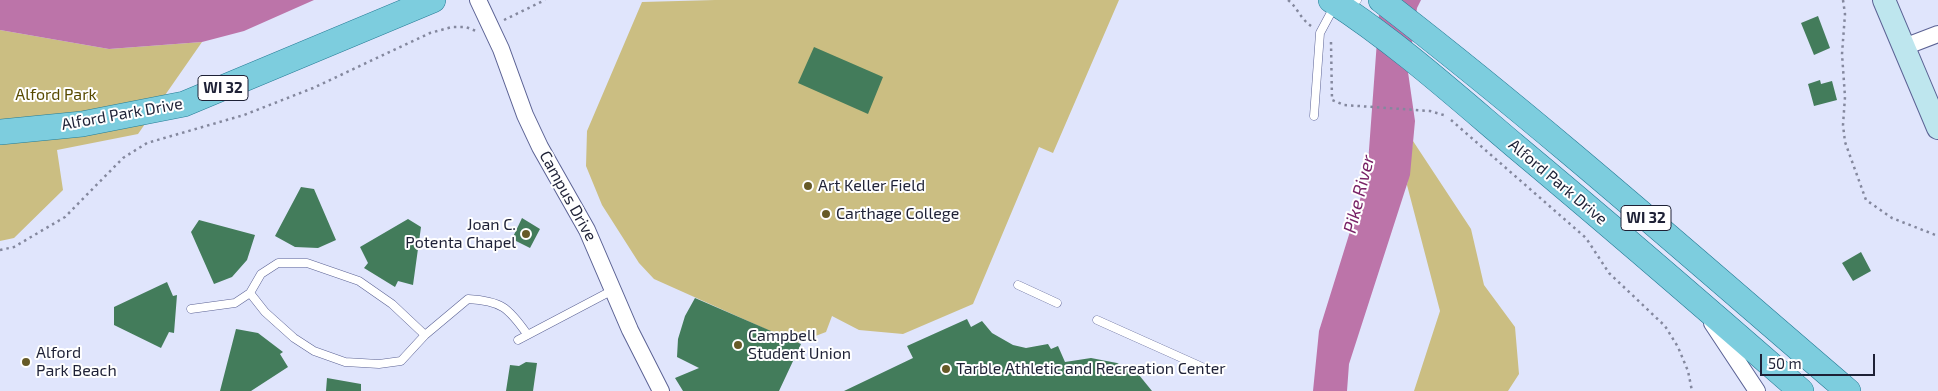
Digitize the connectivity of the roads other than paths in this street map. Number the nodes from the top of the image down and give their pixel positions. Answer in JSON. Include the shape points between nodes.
{"nodes":[{"id":1,"x":433,"y":0,"type":"edge"},
{"id":2,"x":478,"y":0,"type":"edge"},
{"id":3,"x":1381,"y":0,"type":"edge"},
{"id":4,"x":1888,"y":4,"type":"edge"},
{"id":5,"x":1346,"y":6,"type":"edge"},
{"id":6,"x":1938,"y":34,"type":"edge"},
{"id":7,"x":1904,"y":46,"type":"junction"},
{"id":8,"x":1314,"y":116,"type":"dead end"},
{"id":9,"x":1936,"y":119,"type":"edge"},
{"id":10,"x":0,"y":132,"type":"edge"},
{"id":11,"x":1018,"y":285,"type":"dead end"},
{"id":12,"x":613,"y":290,"type":"junction"},
{"id":13,"x":250,"y":292,"type":"junction"},
{"id":14,"x":1695,"y":299,"type":"junction"},
{"id":15,"x":1057,"y":302,"type":"dead end"},
{"id":16,"x":191,"y":309,"type":"dead end"},
{"id":17,"x":1097,"y":320,"type":"dead end"},
{"id":18,"x":527,"y":334,"type":"junction"},
{"id":19,"x":425,"y":335,"type":"junction"},
{"id":20,"x":518,"y":340,"type":"dead end"},
{"id":21,"x":1202,"y":367,"type":"dead end"},
{"id":22,"x":661,"y":391,"type":"edge"},
{"id":23,"x":1757,"y":391,"type":"edge"},
{"id":24,"x":1801,"y":391,"type":"edge"},
{"id":25,"x":1848,"y":391,"type":"edge"}],
"edges":[{"from":1,"to":10,"type":"main road","name":"Alford Park Drive","number":"WI 32","via":[[184,104],[82,124]]},
{"from":2,"to":12,"type":"street","name":"Campus Drive","via":[[533,131],[587,230]]},
{"from":3,"to":25,"type":"main road","name":"Alford Park Drive","number":"WI 32","via":[[1583,164]]},
{"from":4,"to":7,"type":"street"},
{"from":5,"to":8,"type":"lane","via":[[1327,17],[1320,33]]},
{"from":5,"to":14,"type":"main road","name":"Alford Park Drive","number":"WI 32"},
{"from":6,"to":7,"type":"street"},
{"from":7,"to":9,"type":"street"},
{"from":11,"to":15,"type":"lane"},
{"from":12,"to":18,"type":"lane"},
{"from":12,"to":22,"type":"street","name":"Campus Drive"},
{"from":13,"to":16,"type":"lane","via":[[235,302]]},
{"from":13,"to":19,"type":"lane","via":[[261,274],[278,263],[307,263],[359,281],[392,304]]},
{"from":13,"to":19,"type":"lane","via":[[265,312],[294,338],[314,351],[344,362],[379,364],[401,361]]},
{"from":14,"to":23,"type":"street"},
{"from":14,"to":24,"type":"main road","name":"Alford Park Drive","number":"WI 32"},
{"from":17,"to":21,"type":"lane"},
{"from":18,"to":19,"type":"lane","via":[[514,316],[492,300],[468,299]]},
{"from":18,"to":20,"type":"lane"}]}
